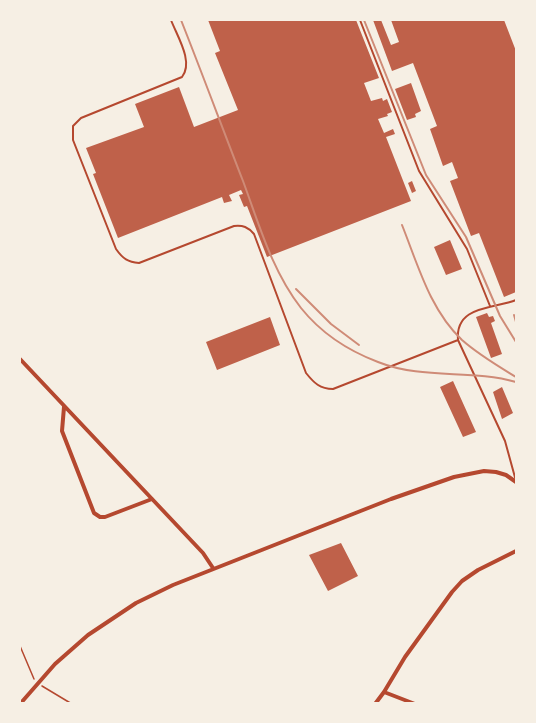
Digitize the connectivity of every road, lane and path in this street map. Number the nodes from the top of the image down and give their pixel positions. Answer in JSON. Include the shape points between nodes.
{"nodes":[{"id":1,"x":171,"y":20,"type":"edge"},
{"id":2,"x":360,"y":20,"type":"edge"},
{"id":3,"x":516,"y":300,"type":"edge"},
{"id":4,"x":490,"y":306,"type":"junction"},
{"id":5,"x":458,"y":340,"type":"junction"},
{"id":6,"x":20,"y":359,"type":"edge"},
{"id":7,"x":64,"y":407,"type":"junction"},
{"id":8,"x":516,"y":482,"type":"edge"},
{"id":9,"x":152,"y":499,"type":"junction"},
{"id":10,"x":516,"y":551,"type":"edge"},
{"id":11,"x":213,"y":568,"type":"junction"},
{"id":12,"x":20,"y":646,"type":"edge"},
{"id":13,"x":37,"y":684,"type":"junction"},
{"id":14,"x":42,"y":687,"type":"dead end"},
{"id":15,"x":384,"y":692,"type":"junction"},
{"id":16,"x":20,"y":704,"type":"edge"},
{"id":17,"x":72,"y":704,"type":"edge"},
{"id":18,"x":375,"y":704,"type":"edge"},
{"id":19,"x":415,"y":704,"type":"edge"}],
"edges":[{"from":1,"to":5,"type":"lane","via":[[186,59],[182,77],[81,118],[73,126],[73,140],[122,258],[139,263],[234,226],[248,228],[254,234],[306,373],[323,389],[333,389]]},
{"from":2,"to":4,"type":"lane","via":[[420,171],[467,249]]},
{"from":3,"to":4,"type":"lane"},
{"from":4,"to":5,"type":"lane","via":[[465,318]]},
{"from":5,"to":8,"type":"lane","via":[[501,432]]},
{"from":6,"to":7,"type":"street"},
{"from":7,"to":9,"type":"street"},
{"from":7,"to":9,"type":"street","via":[[62,431],[94,513],[105,517]]},
{"from":8,"to":11,"type":"street","via":[[506,475],[484,471],[454,477]]},
{"from":9,"to":11,"type":"street"},
{"from":10,"to":15,"type":"street","via":[[462,581]]},
{"from":11,"to":13,"type":"street","via":[[123,610],[74,646]]},
{"from":12,"to":13,"type":"path"},
{"from":13,"to":16,"type":"street"},
{"from":14,"to":17,"type":"path"},
{"from":15,"to":18,"type":"street"},
{"from":15,"to":19,"type":"street"}]}
